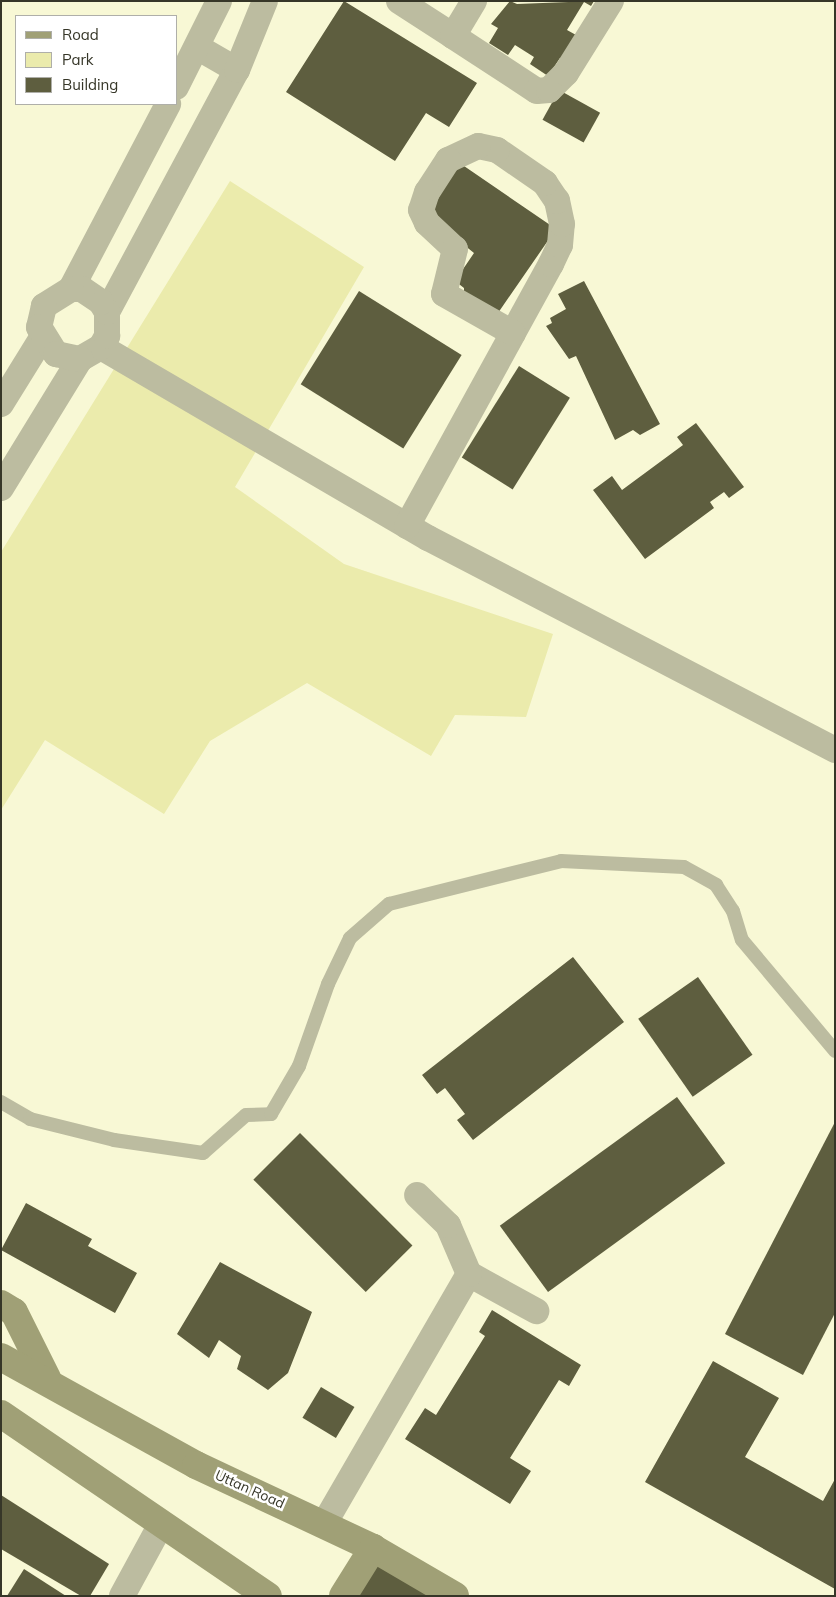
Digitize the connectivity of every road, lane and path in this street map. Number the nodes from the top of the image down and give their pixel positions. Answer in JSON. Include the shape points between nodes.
{"nodes":[{"id":1,"x":219,"y":1,"type":"edge"},
{"id":2,"x":265,"y":1,"type":"edge"},
{"id":3,"x":399,"y":1,"type":"edge"},
{"id":4,"x":474,"y":1,"type":"edge"},
{"id":5,"x":611,"y":1,"type":"edge"},
{"id":6,"x":453,"y":36,"type":"junction"},
{"id":7,"x":197,"y":47,"type":"junction"},
{"id":8,"x":237,"y":70,"type":"junction"},
{"id":9,"x":178,"y":83,"type":"edge"},
{"id":10,"x":167,"y":105,"type":"edge"},
{"id":11,"x":71,"y":289,"type":"junction"},
{"id":12,"x":107,"y":312,"type":"junction"},
{"id":13,"x":513,"y":333,"type":"junction"},
{"id":14,"x":42,"y":338,"type":"junction"},
{"id":15,"x":90,"y":353,"type":"junction"},
{"id":16,"x":1,"y":404,"type":"edge"},
{"id":17,"x":1,"y":488,"type":"edge"},
{"id":18,"x":407,"y":526,"type":"junction"},
{"id":19,"x":835,"y":750,"type":"edge"},
{"id":20,"x":835,"y":1051,"type":"edge"},
{"id":21,"x":1,"y":1102,"type":"edge"},
{"id":22,"x":418,"y":1195,"type":"dead end"},
{"id":23,"x":469,"y":1274,"type":"junction"},
{"id":24,"x":1,"y":1304,"type":"edge"},
{"id":25,"x":536,"y":1311,"type":"dead end"},
{"id":26,"x":1,"y":1357,"type":"edge"},
{"id":27,"x":47,"y":1378,"type":"junction"},
{"id":28,"x":1,"y":1414,"type":"edge"},
{"id":29,"x":11,"y":1431,"type":"edge"},
{"id":30,"x":324,"y":1524,"type":"junction"},
{"id":31,"x":160,"y":1526,"type":"junction"},
{"id":32,"x":373,"y":1548,"type":"junction"},
{"id":33,"x":122,"y":1596,"type":"edge"},
{"id":34,"x":268,"y":1596,"type":"edge"},
{"id":35,"x":343,"y":1596,"type":"edge"},
{"id":36,"x":455,"y":1596,"type":"edge"}],
"edges":[{"from":1,"to":7,"type":"street"},
{"from":2,"to":8,"type":"street"},
{"from":3,"to":6,"type":"street"},
{"from":4,"to":6,"type":"street"},
{"from":5,"to":6,"type":"street","via":[[566,73],[549,90],[537,91]]},
{"from":7,"to":8,"type":"street"},
{"from":7,"to":9,"type":"street"},
{"from":8,"to":12,"type":"street"},
{"from":10,"to":11,"type":"street"},
{"from":11,"to":12,"type":"street","via":[[92,294]]},
{"from":11,"to":14,"type":"street","via":[[51,297],[44,306],[39,327]]},
{"from":12,"to":15,"type":"street","via":[[107,336]]},
{"from":13,"to":13,"type":"street","via":[[560,245],[562,224],[557,201],[545,183],[497,150],[478,146],[448,160],[426,192],[421,210],[427,223],[456,250],[444,294]]},
{"from":13,"to":18,"type":"street"},
{"from":14,"to":15,"type":"street","via":[[56,354]]},
{"from":14,"to":16,"type":"street"},
{"from":15,"to":17,"type":"street"},
{"from":15,"to":18,"type":"street"},
{"from":18,"to":19,"type":"street"},
{"from":20,"to":21,"type":"lane","via":[[742,940],[733,911],[716,885],[684,867],[561,861],[389,904],[350,938],[328,984],[299,1066],[271,1114],[246,1115],[203,1153],[114,1140],[30,1119]]},
{"from":22,"to":23,"type":"street","via":[[448,1225]]},
{"from":23,"to":25,"type":"street"},
{"from":23,"to":30,"type":"street"},
{"from":24,"to":27,"type":"main road","via":[[14,1312]]},
{"from":26,"to":27,"type":"main road","name":"Uttan Road"},
{"from":27,"to":30,"type":"main road","name":"Uttan Road","via":[[196,1465]]},
{"from":28,"to":29,"type":"main road"},
{"from":29,"to":31,"type":"main road"},
{"from":30,"to":32,"type":"main road","name":"Uttan Road"},
{"from":31,"to":33,"type":"street"},
{"from":31,"to":34,"type":"main road"},
{"from":32,"to":35,"type":"main road"},
{"from":32,"to":36,"type":"main road","name":"Uttan Road"}]}
